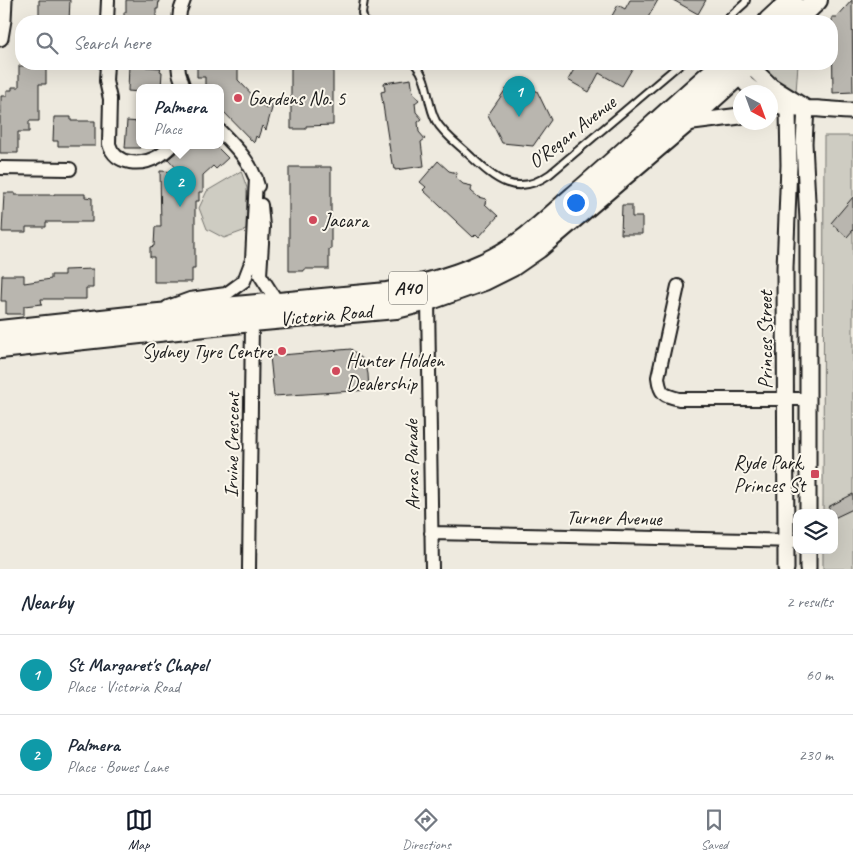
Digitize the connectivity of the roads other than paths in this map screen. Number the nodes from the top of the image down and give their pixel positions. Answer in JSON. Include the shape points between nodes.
{"nodes":[{"id":1,"x":4,"y":0,"type":"edge"},
{"id":2,"x":108,"y":0,"type":"edge"},
{"id":3,"x":184,"y":0,"type":"edge"},
{"id":4,"x":364,"y":0,"type":"edge"},
{"id":5,"x":746,"y":0,"type":"edge"},
{"id":6,"x":816,"y":0,"type":"edge"},
{"id":7,"x":791,"y":6,"type":"edge"},
{"id":8,"x":107,"y":15,"type":"edge"},
{"id":9,"x":180,"y":15,"type":"edge"},
{"id":10,"x":362,"y":15,"type":"edge"},
{"id":11,"x":731,"y":15,"type":"edge"},
{"id":12,"x":778,"y":15,"type":"edge"},
{"id":13,"x":0,"y":38,"type":"edge"},
{"id":14,"x":107,"y":70,"type":"edge"},
{"id":15,"x":179,"y":70,"type":"edge"},
{"id":16,"x":420,"y":70,"type":"edge"},
{"id":17,"x":673,"y":70,"type":"edge"},
{"id":18,"x":734,"y":70,"type":"edge"},
{"id":19,"x":735,"y":70,"type":"edge"},
{"id":20,"x":741,"y":70,"type":"edge"},
{"id":21,"x":745,"y":70,"type":"edge"},
{"id":22,"x":183,"y":84,"type":"edge"},
{"id":23,"x":748,"y":85,"type":"edge"},
{"id":24,"x":778,"y":106,"type":"edge"},
{"id":25,"x":806,"y":108,"type":"junction"},
{"id":26,"x":788,"y":110,"type":"junction"},
{"id":27,"x":778,"y":111,"type":"edge"},
{"id":28,"x":853,"y":112,"type":"edge"},
{"id":29,"x":733,"y":117,"type":"edge"},
{"id":30,"x":684,"y":123,"type":"junction"},
{"id":31,"x":224,"y":135,"type":"edge"},
{"id":32,"x":167,"y":149,"type":"edge"},
{"id":33,"x":0,"y":168,"type":"edge"},
{"id":34,"x":70,"y":168,"type":"dead end"},
{"id":35,"x":256,"y":178,"type":"junction"},
{"id":36,"x":785,"y":268,"type":"junction"},
{"id":37,"x":808,"y":270,"type":"junction"},
{"id":38,"x":678,"y":286,"type":"dead end"},
{"id":39,"x":428,"y":300,"type":"junction"},
{"id":40,"x":278,"y":303,"type":"junction"},
{"id":41,"x":148,"y":315,"type":"junction"},
{"id":42,"x":252,"y":321,"type":"junction"},
{"id":43,"x":0,"y":331,"type":"edge"},
{"id":44,"x":785,"y":335,"type":"junction"},
{"id":45,"x":808,"y":335,"type":"junction"},
{"id":46,"x":0,"y":348,"type":"edge"},
{"id":47,"x":785,"y":400,"type":"junction"},
{"id":48,"x":808,"y":400,"type":"junction"},
{"id":49,"x":808,"y":509,"type":"edge"},
{"id":50,"x":431,"y":533,"type":"junction"},
{"id":51,"x":791,"y":541,"type":"edge"},
{"id":52,"x":808,"y":554,"type":"edge"},
{"id":53,"x":249,"y":569,"type":"edge"},
{"id":54,"x":432,"y":569,"type":"edge"},
{"id":55,"x":786,"y":569,"type":"edge"},
{"id":56,"x":808,"y":569,"type":"edge"}],
"edges":[{"from":1,"to":13,"type":"street"},
{"from":2,"to":8,"type":"street"},
{"from":3,"to":9,"type":"street"},
{"from":4,"to":10,"type":"lane"},
{"from":5,"to":11,"type":"lane"},
{"from":6,"to":7,"type":"highway"},
{"from":7,"to":12,"type":"highway"},
{"from":14,"to":32,"type":"street","via":[[110,150],[123,161],[144,162]]},
{"from":15,"to":22,"type":"street"},
{"from":16,"to":17,"type":"lane","name":"O'Regan Avenue","via":[[435,118],[445,132],[492,176],[506,183],[522,185],[537,182],[550,174]]},
{"from":18,"to":40,"type":"highway","name":"Victoria Road","number":"A40","via":[[585,187],[525,239],[496,258],[424,285],[387,293]]},
{"from":19,"to":30,"type":"highway","name":"Victoria Road","number":"A40"},
{"from":20,"to":23,"type":"street"},
{"from":21,"to":25,"type":"street"},
{"from":24,"to":26,"type":"street"},
{"from":25,"to":26,"type":"street"},
{"from":25,"to":28,"type":"street"},
{"from":25,"to":37,"type":"street"},
{"from":26,"to":27,"type":"street"},
{"from":26,"to":36,"type":"street","name":"Princes Street"},
{"from":29,"to":30,"type":"street"},
{"from":30,"to":39,"type":"highway","name":"Victoria Road","number":"A40","via":[[579,214],[512,266]]},
{"from":31,"to":35,"type":"street","via":[[242,154]]},
{"from":33,"to":34,"type":"street"},
{"from":35,"to":40,"type":"street","via":[[263,227],[260,275]]},
{"from":35,"to":41,"type":"street","via":[[252,260],[244,281],[226,294],[190,299]]},
{"from":36,"to":37,"type":"street"},
{"from":36,"to":44,"type":"street","name":"Princes Street"},
{"from":37,"to":45,"type":"street"},
{"from":38,"to":47,"type":"street","via":[[658,377],[659,388],[666,396],[679,400]]},
{"from":39,"to":42,"type":"highway","name":"Victoria Road","number":"A40","via":[[396,308]]},
{"from":39,"to":50,"type":"street","name":"Arras Parade"},
{"from":40,"to":41,"type":"highway","name":"Victoria Road","number":"A40"},
{"from":41,"to":43,"type":"highway","name":"Victoria Road","number":"A40"},
{"from":42,"to":46,"type":"highway","name":"Victoria Road","number":"A40"},
{"from":42,"to":53,"type":"street","name":"Irvine Crescent"},
{"from":44,"to":45,"type":"street"},
{"from":44,"to":47,"type":"street","name":"Princes Street"},
{"from":45,"to":48,"type":"street"},
{"from":47,"to":48,"type":"street"},
{"from":47,"to":51,"type":"street","name":"Princes Street"},
{"from":48,"to":49,"type":"street"},
{"from":50,"to":51,"type":"street","name":"Turner Avenue"},
{"from":50,"to":54,"type":"street","name":"Arras Parade"},
{"from":51,"to":55,"type":"street","name":"Princes Street"},
{"from":52,"to":56,"type":"street"}]}
